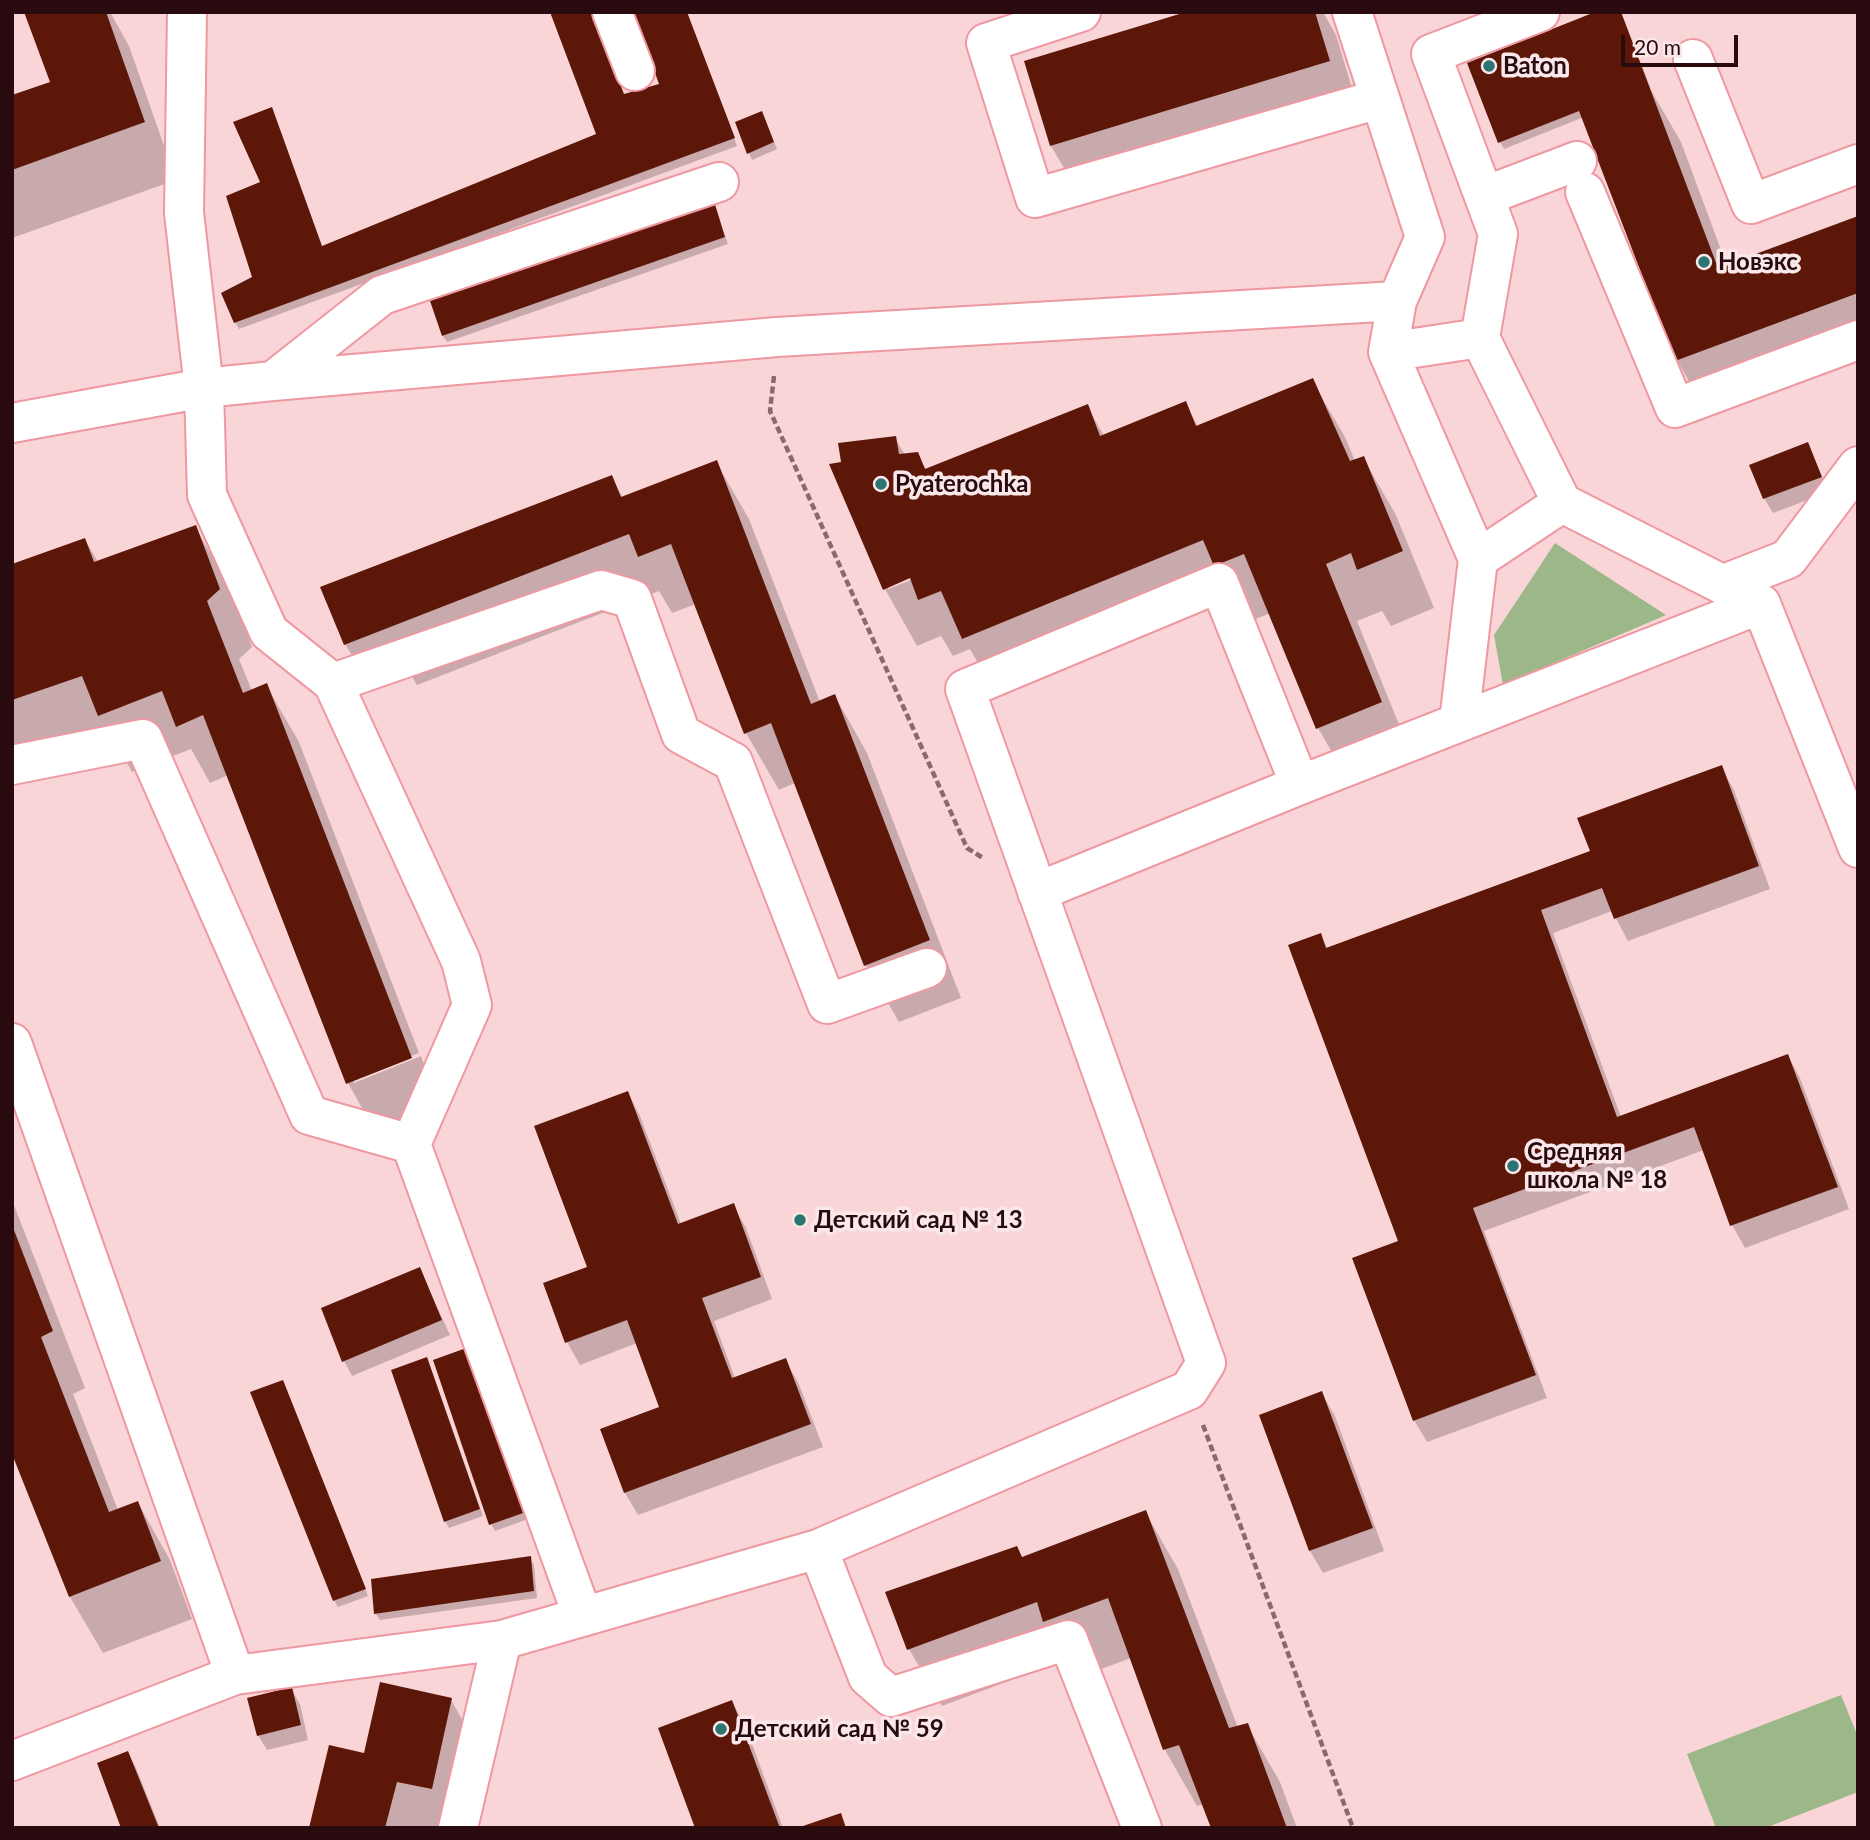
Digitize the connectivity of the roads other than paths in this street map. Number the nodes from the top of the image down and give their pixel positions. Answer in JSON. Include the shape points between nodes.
{"nodes":[{"id":1,"x":187,"y":12,"type":"edge"},
{"id":2,"x":612,"y":12,"type":"edge"},
{"id":3,"x":1081,"y":12,"type":"edge"},
{"id":4,"x":1352,"y":12,"type":"edge"},
{"id":5,"x":1541,"y":12,"type":"edge"},
{"id":6,"x":1693,"y":59,"type":"dead end"},
{"id":7,"x":635,"y":71,"type":"dead end"},
{"id":8,"x":1380,"y":99,"type":"junction"},
{"id":9,"x":1858,"y":164,"type":"edge"},
{"id":10,"x":719,"y":182,"type":"dead end"},
{"id":11,"x":1485,"y":196,"type":"junction"},
{"id":12,"x":1397,"y":301,"type":"junction"},
{"id":13,"x":1480,"y":338,"type":"junction"},
{"id":14,"x":1858,"y":340,"type":"edge"},
{"id":15,"x":1388,"y":352,"type":"junction"},
{"id":16,"x":273,"y":381,"type":"junction"},
{"id":17,"x":204,"y":387,"type":"junction"},
{"id":18,"x":12,"y":423,"type":"edge"},
{"id":19,"x":1858,"y":466,"type":"edge"},
{"id":20,"x":1562,"y":503,"type":"junction"},
{"id":21,"x":1478,"y":559,"type":"junction"},
{"id":22,"x":1724,"y":584,"type":"junction"},
{"id":23,"x":1761,"y":604,"type":"junction"},
{"id":24,"x":333,"y":682,"type":"junction"},
{"id":25,"x":1459,"y":722,"type":"junction"},
{"id":26,"x":12,"y":765,"type":"edge"},
{"id":27,"x":1300,"y":785,"type":"junction"},
{"id":28,"x":1858,"y":848,"type":"edge"},
{"id":29,"x":1037,"y":892,"type":"junction"},
{"id":30,"x":927,"y":968,"type":"dead end"},
{"id":31,"x":12,"y":1043,"type":"edge"},
{"id":32,"x":411,"y":1144,"type":"junction"},
{"id":33,"x":818,"y":1549,"type":"junction"},
{"id":34,"x":583,"y":1616,"type":"junction"},
{"id":35,"x":502,"y":1640,"type":"junction"},
{"id":36,"x":235,"y":1675,"type":"junction"},
{"id":37,"x":12,"y":1760,"type":"edge"},
{"id":38,"x":458,"y":1828,"type":"edge"},
{"id":39,"x":1142,"y":1828,"type":"edge"}],
"edges":[{"from":1,"to":17,"type":"lane","via":[[184,213]]},
{"from":2,"to":7,"type":"lane"},
{"from":3,"to":8,"type":"lane","via":[[986,43],[1035,198]]},
{"from":4,"to":8,"type":"lane"},
{"from":5,"to":11,"type":"lane","via":[[1431,54]]},
{"from":6,"to":9,"type":"lane","via":[[1751,204]]},
{"from":8,"to":12,"type":"lane","via":[[1425,237]]},
{"from":10,"to":16,"type":"lane","via":[[382,295]]},
{"from":11,"to":13,"type":"lane","via":[[1498,234]]},
{"from":11,"to":14,"type":"lane","via":[[1581,177],[1675,408]]},
{"from":12,"to":15,"type":"lane"},
{"from":12,"to":16,"type":"lane","via":[[777,337]]},
{"from":13,"to":15,"type":"lane"},
{"from":13,"to":20,"type":"lane"},
{"from":15,"to":21,"type":"lane"},
{"from":16,"to":17,"type":"lane"},
{"from":17,"to":18,"type":"lane"},
{"from":17,"to":24,"type":"lane","via":[[207,495],[268,632]]},
{"from":19,"to":22,"type":"lane","via":[[1787,559]]},
{"from":20,"to":21,"type":"lane"},
{"from":20,"to":22,"type":"lane"},
{"from":21,"to":25,"type":"lane"},
{"from":22,"to":23,"type":"lane"},
{"from":23,"to":25,"type":"lane"},
{"from":23,"to":28,"type":"lane"},
{"from":24,"to":30,"type":"lane","via":[[601,590],[632,599],[681,734],[733,762],[827,1004]]},
{"from":24,"to":32,"type":"lane","via":[[461,961],[472,1005]]},
{"from":25,"to":27,"type":"lane"},
{"from":26,"to":32,"type":"lane","via":[[143,739],[309,1115]]},
{"from":27,"to":29,"type":"lane"},
{"from":27,"to":29,"type":"lane","via":[[1219,583],[965,688]]},
{"from":29,"to":33,"type":"lane","via":[[1206,1363],[1189,1390]]},
{"from":31,"to":36,"type":"lane"},
{"from":32,"to":34,"type":"lane"},
{"from":33,"to":34,"type":"lane"},
{"from":33,"to":39,"type":"lane","via":[[867,1677],[891,1697],[1068,1640]]},
{"from":34,"to":35,"type":"lane"},
{"from":35,"to":36,"type":"lane"},
{"from":35,"to":38,"type":"lane"},
{"from":36,"to":37,"type":"lane"}]}
